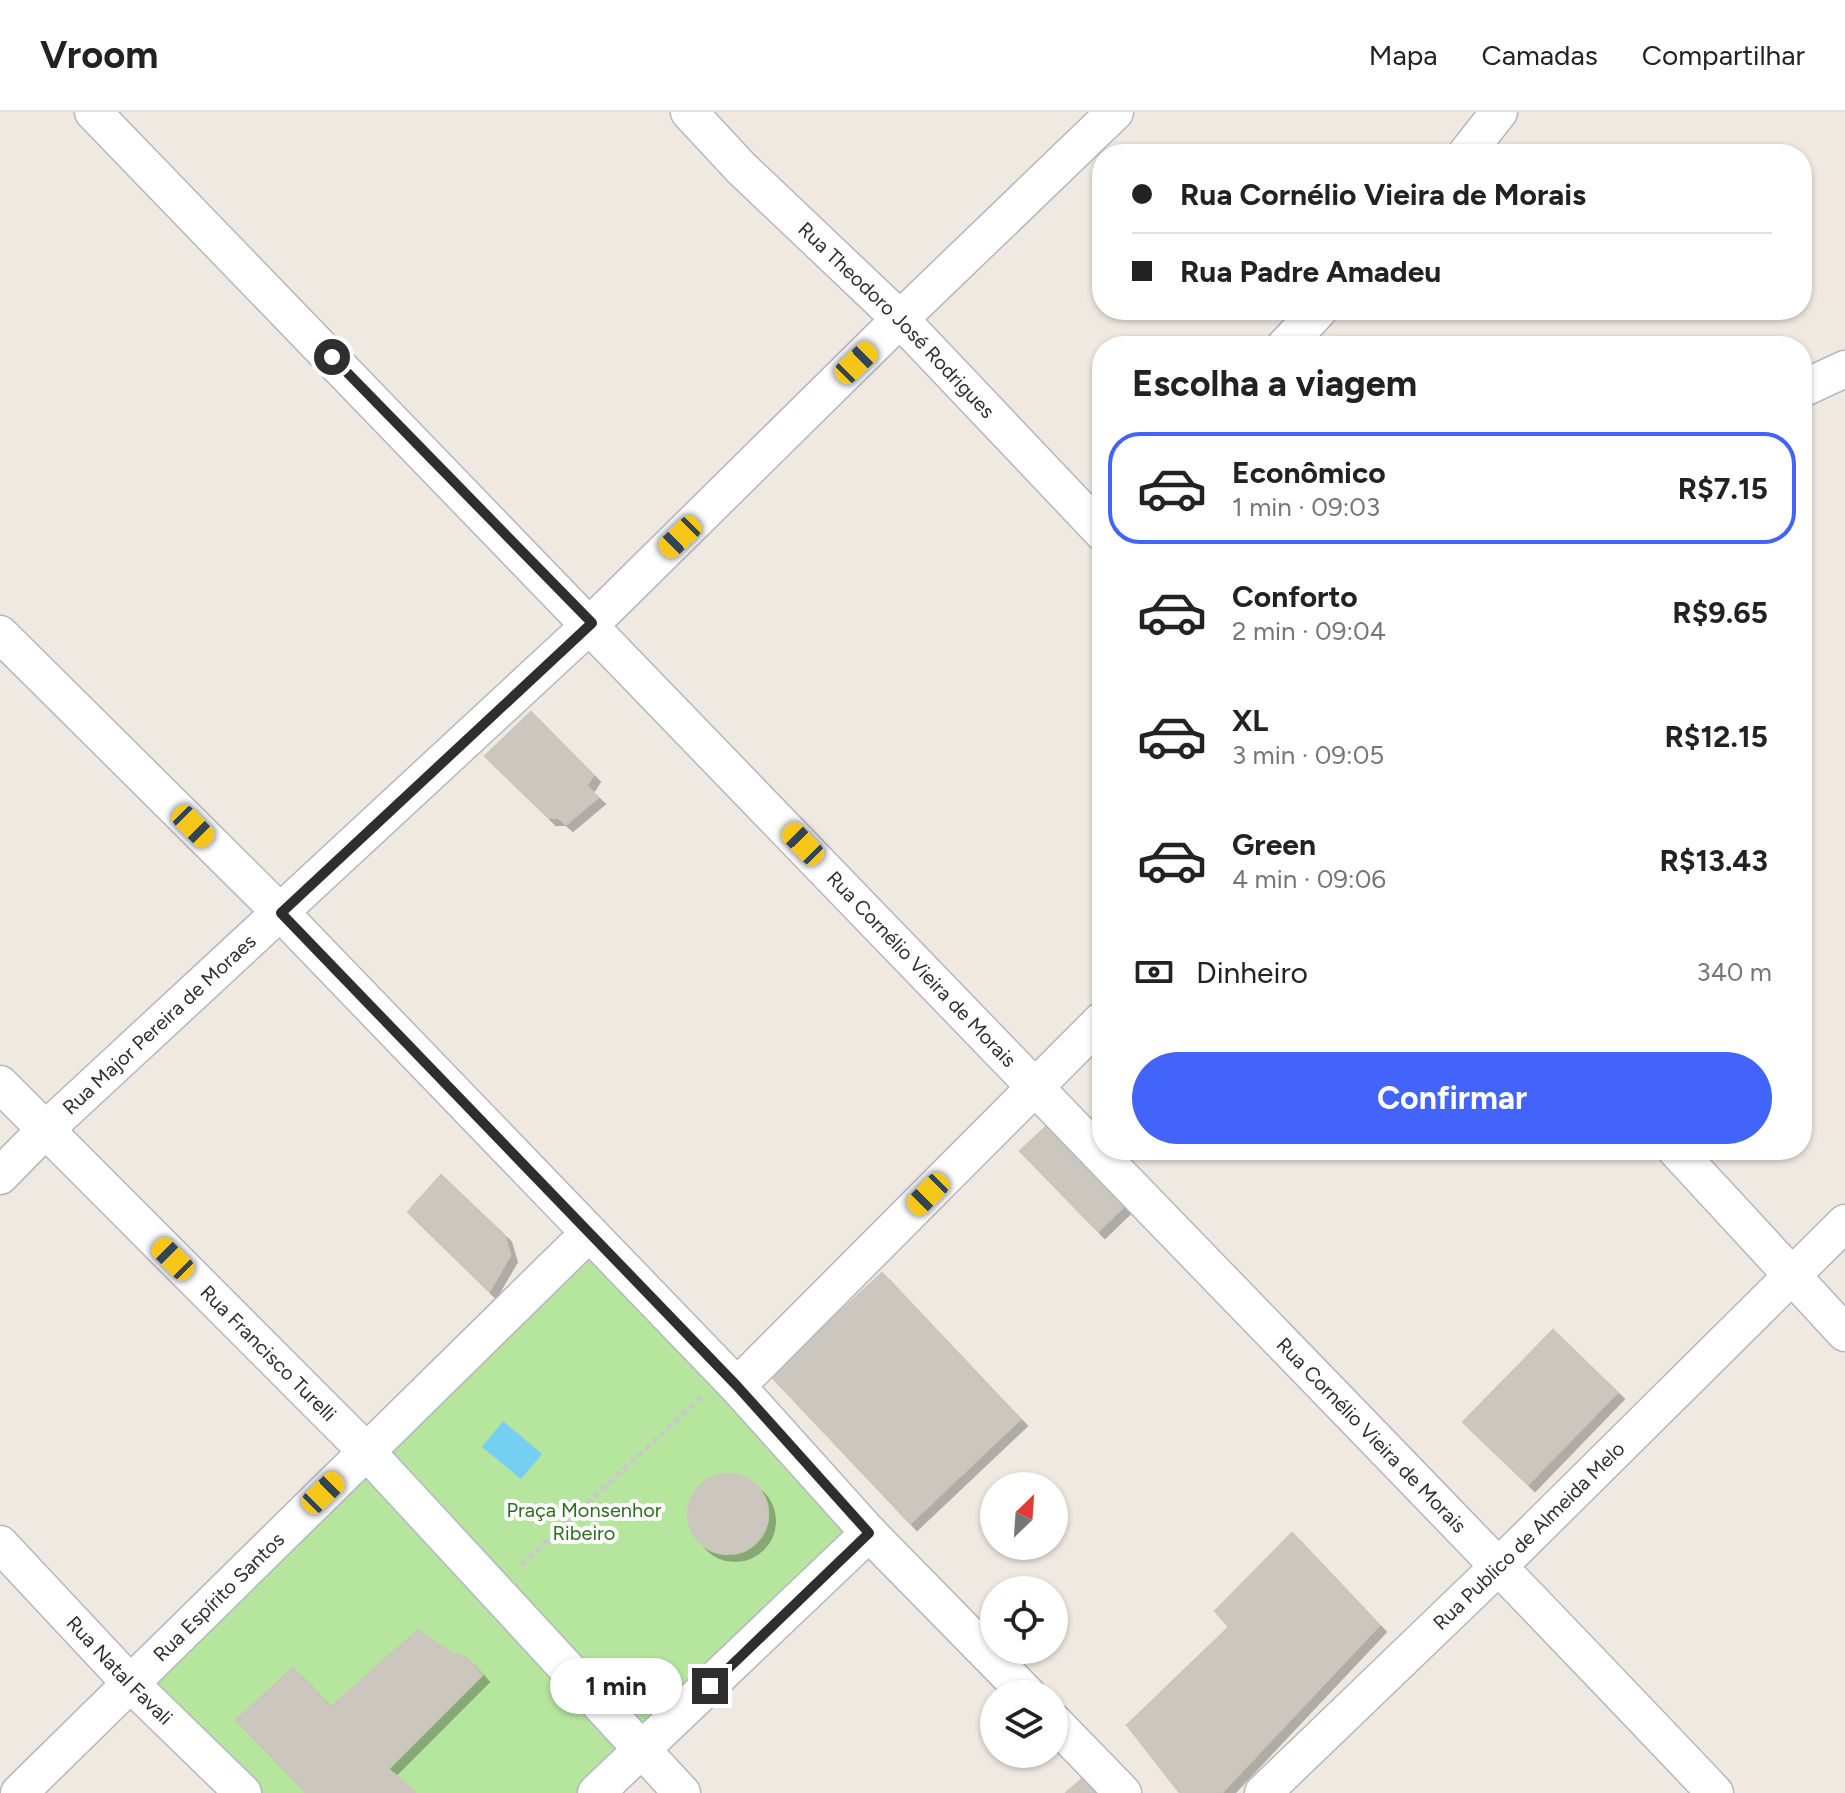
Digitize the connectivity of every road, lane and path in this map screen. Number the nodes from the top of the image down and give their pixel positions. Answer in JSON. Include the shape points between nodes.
{"nodes":[{"id":1,"x":93,"y":112,"type":"edge"},
{"id":2,"x":689,"y":112,"type":"edge"},
{"id":3,"x":1115,"y":112,"type":"edge"},
{"id":4,"x":1499,"y":112,"type":"edge"},
{"id":5,"x":1474,"y":144,"type":"edge"},
{"id":6,"x":900,"y":319,"type":"junction"},
{"id":7,"x":1310,"y":320,"type":"edge"},
{"id":8,"x":1294,"y":336,"type":"edge"},
{"id":9,"x":1845,"y":369,"type":"edge"},
{"id":10,"x":1812,"y":384,"type":"edge"},
{"id":11,"x":1092,"y":521,"type":"edge"},
{"id":12,"x":592,"y":623,"type":"junction"},
{"id":13,"x":0,"y":634,"type":"edge"},
{"id":14,"x":281,"y":913,"type":"junction"},
{"id":15,"x":1092,"y":1030,"type":"edge"},
{"id":16,"x":0,"y":1084,"type":"edge"},
{"id":17,"x":1035,"y":1086,"type":"junction"},
{"id":18,"x":45,"y":1130,"type":"junction"},
{"id":19,"x":1092,"y":1145,"type":"edge"},
{"id":20,"x":1107,"y":1160,"type":"edge"},
{"id":21,"x":1685,"y":1160,"type":"edge"},
{"id":22,"x":0,"y":1176,"type":"edge"},
{"id":23,"x":1845,"y":1223,"type":"edge"},
{"id":24,"x":589,"y":1233,"type":"junction"},
{"id":25,"x":1791,"y":1277,"type":"junction"},
{"id":26,"x":1845,"y":1333,"type":"edge"},
{"id":27,"x":732,"y":1380,"type":"junction"},
{"id":28,"x":366,"y":1451,"type":"junction"},
{"id":29,"x":869,"y":1533,"type":"junction"},
{"id":30,"x":0,"y":1544,"type":"edge"},
{"id":31,"x":1500,"y":1565,"type":"junction"},
{"id":32,"x":494,"y":1591,"type":"junction"},
{"id":33,"x":1013,"y":1680,"type":"edge"},
{"id":34,"x":130,"y":1683,"type":"junction"},
{"id":35,"x":1068,"y":1736,"type":"edge"},
{"id":36,"x":641,"y":1751,"type":"junction"},
{"id":37,"x":19,"y":1793,"type":"edge"},
{"id":38,"x":243,"y":1793,"type":"edge"},
{"id":39,"x":596,"y":1793,"type":"edge"},
{"id":40,"x":682,"y":1793,"type":"edge"},
{"id":41,"x":1123,"y":1793,"type":"edge"},
{"id":42,"x":1263,"y":1793,"type":"edge"},
{"id":43,"x":1715,"y":1793,"type":"edge"}],
"edges":[{"from":1,"to":12,"type":"street","name":"Rua Cornélio Vieira de Morais"},
{"from":2,"to":6,"type":"street","name":"Rua Theodoro José Rodrigues"},
{"from":3,"to":6,"type":"street","name":"Rua Major Pereira de Moraes"},
{"from":4,"to":5,"type":"street"},
{"from":6,"to":11,"type":"street","name":"Rua Theodoro José Rodrigues"},
{"from":6,"to":12,"type":"street","name":"Rua Major Pereira de Moraes"},
{"from":7,"to":8,"type":"street"},
{"from":9,"to":10,"type":"street"},
{"from":12,"to":14,"type":"street","name":"Rua Major Pereira de Moraes"},
{"from":12,"to":17,"type":"street","name":"Rua Cornélio Vieira de Morais"},
{"from":13,"to":14,"type":"street"},
{"from":14,"to":18,"type":"street","name":"Rua Major Pereira de Moraes"},
{"from":14,"to":24,"type":"street"},
{"from":15,"to":17,"type":"street"},
{"from":16,"to":18,"type":"street","name":"Rua Francisco Turelli"},
{"from":17,"to":19,"type":"street","name":"Rua Cornélio Vieira de Morais"},
{"from":17,"to":27,"type":"street"},
{"from":18,"to":22,"type":"street","name":"Rua Major Pereira de Moraes"},
{"from":18,"to":28,"type":"street","name":"Rua Francisco Turelli"},
{"from":20,"to":31,"type":"street","name":"Rua Cornélio Vieira de Morais"},
{"from":21,"to":25,"type":"street"},
{"from":23,"to":25,"type":"street","name":"Rua Publico de Almeida Melo"},
{"from":24,"to":27,"type":"street"},
{"from":24,"to":28,"type":"street","name":"Rua Espírito Santos"},
{"from":25,"to":26,"type":"street"},
{"from":25,"to":31,"type":"street","name":"Rua Publico de Almeida Melo"},
{"from":27,"to":29,"type":"street"},
{"from":27,"to":32,"type":"path"},
{"from":28,"to":32,"type":"street","name":"Rua Francisco Turelli"},
{"from":28,"to":34,"type":"street","name":"Rua Espírito Santos"},
{"from":29,"to":33,"type":"street"},
{"from":29,"to":36,"type":"street"},
{"from":30,"to":34,"type":"street","name":"Rua Natal Favali"},
{"from":31,"to":42,"type":"street","name":"Rua Publico de Almeida Melo"},
{"from":31,"to":43,"type":"street","name":"Rua Cornélio Vieira de Morais"},
{"from":32,"to":36,"type":"street","name":"Rua Francisco Turelli"},
{"from":34,"to":37,"type":"street","name":"Rua Espírito Santos"},
{"from":34,"to":38,"type":"street","name":"Rua Natal Favali"},
{"from":35,"to":41,"type":"street"},
{"from":36,"to":39,"type":"street"},
{"from":36,"to":40,"type":"street","name":"Rua Francisco Turelli"}]}
